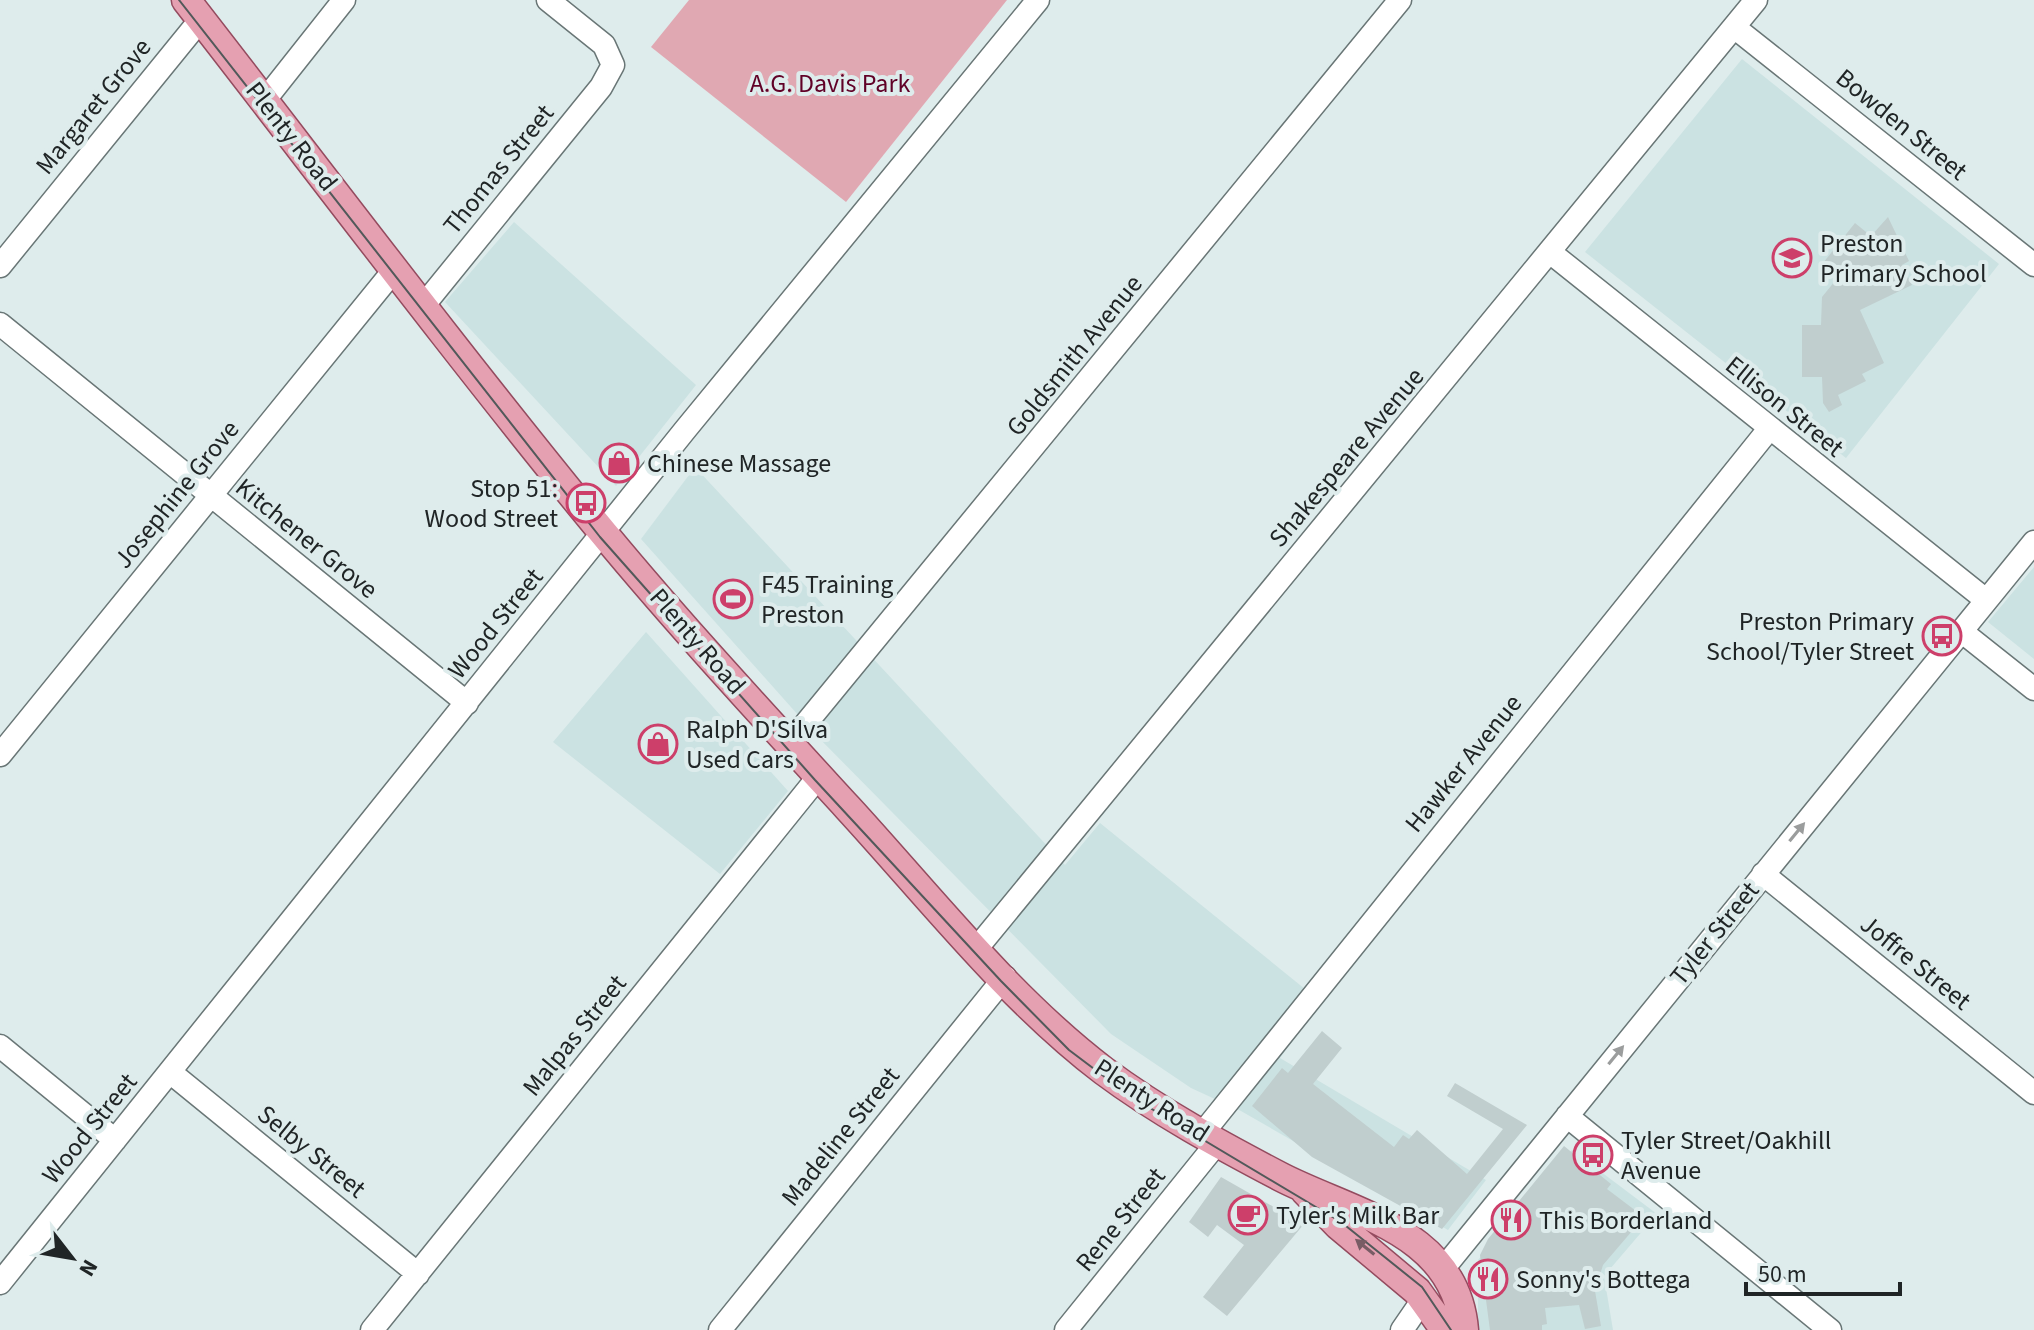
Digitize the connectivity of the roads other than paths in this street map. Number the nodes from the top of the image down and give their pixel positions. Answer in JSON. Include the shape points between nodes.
{"nodes":[{"id":1,"x":344,"y":0,"type":"edge"},
{"id":2,"x":548,"y":0,"type":"edge"},
{"id":3,"x":1038,"y":0,"type":"edge"},
{"id":4,"x":1400,"y":0,"type":"edge"},
{"id":5,"x":1756,"y":0,"type":"edge"},
{"id":6,"x":194,"y":10,"type":"edge"},
{"id":7,"x":1734,"y":27,"type":"junction"},
{"id":8,"x":264,"y":101,"type":"junction"},
{"id":9,"x":1551,"y":253,"type":"junction"},
{"id":10,"x":2034,"y":265,"type":"edge"},
{"id":11,"x":0,"y":266,"type":"edge"},
{"id":12,"x":395,"y":269,"type":"junction"},
{"id":13,"x":423,"y":306,"type":"junction"},
{"id":14,"x":0,"y":324,"type":"edge"},
{"id":15,"x":1769,"y":429,"type":"junction"},
{"id":16,"x":210,"y":496,"type":"junction"},
{"id":17,"x":603,"y":533,"type":"junction"},
{"id":18,"x":2034,"y":542,"type":"edge"},
{"id":19,"x":1986,"y":600,"type":"junction"},
{"id":20,"x":1961,"y":631,"type":"junction"},
{"id":21,"x":2034,"y":689,"type":"edge"},
{"id":22,"x":467,"y":703,"type":"junction"},
{"id":23,"x":789,"y":744,"type":"junction"},
{"id":24,"x":0,"y":755,"type":"edge"},
{"id":25,"x":819,"y":776,"type":"junction"},
{"id":26,"x":1763,"y":874,"type":"junction"},
{"id":27,"x":977,"y":948,"type":"junction"},
{"id":28,"x":1005,"y":977,"type":"junction"},
{"id":29,"x":0,"y":1046,"type":"edge"},
{"id":30,"x":170,"y":1072,"type":"junction"},
{"id":31,"x":2034,"y":1093,"type":"edge"},
{"id":32,"x":1567,"y":1116,"type":"junction"},
{"id":33,"x":1210,"y":1138,"type":"junction"},
{"id":34,"x":115,"y":1140,"type":"junction"},
{"id":35,"x":1301,"y":1186,"type":"junction"},
{"id":36,"x":1443,"y":1269,"type":"junction"},
{"id":37,"x":418,"y":1274,"type":"junction"},
{"id":38,"x":0,"y":1283,"type":"edge"},
{"id":39,"x":1424,"y":1298,"type":"junction"},
{"id":40,"x":372,"y":1330,"type":"edge"},
{"id":41,"x":720,"y":1330,"type":"edge"},
{"id":42,"x":1066,"y":1330,"type":"edge"},
{"id":43,"x":1402,"y":1330,"type":"edge"},
{"id":44,"x":1445,"y":1330,"type":"edge"},
{"id":45,"x":1464,"y":1330,"type":"edge"},
{"id":46,"x":1830,"y":1330,"type":"edge"}],
"edges":[{"from":1,"to":8,"type":"street"},
{"from":2,"to":13,"type":"street","name":"Thomas Street","via":[[604,45],[613,65],[601,87]]},
{"from":3,"to":17,"type":"street","name":"Wood Street"},
{"from":4,"to":23,"type":"street","name":"Goldsmith Avenue"},
{"from":5,"to":7,"type":"street","name":"Shakespeare Avenue"},
{"from":6,"to":8,"type":"main road","name":"Plenty Road"},
{"from":6,"to":11,"type":"street","name":"Margaret Grove"},
{"from":7,"to":9,"type":"street","name":"Shakespeare Avenue"},
{"from":7,"to":10,"type":"street","name":"Bowden Street"},
{"from":8,"to":12,"type":"main road","name":"Plenty Road"},
{"from":9,"to":15,"type":"street","name":"Ellison Street"},
{"from":9,"to":27,"type":"street","name":"Shakespeare Avenue"},
{"from":12,"to":13,"type":"main road","name":"Plenty Road"},
{"from":12,"to":16,"type":"street","name":"Josephine Grove"},
{"from":13,"to":17,"type":"main road","name":"Plenty Road"},
{"from":14,"to":16,"type":"street","name":"Kitchener Grove"},
{"from":15,"to":19,"type":"street","name":"Ellison Street"},
{"from":15,"to":33,"type":"street","name":"Hawker Avenue"},
{"from":16,"to":22,"type":"street","name":"Kitchener Grove"},
{"from":16,"to":24,"type":"street","name":"Josephine Grove"},
{"from":17,"to":22,"type":"street","name":"Wood Street"},
{"from":17,"to":23,"type":"main road","name":"Plenty Road"},
{"from":18,"to":19,"type":"street","name":"Tyler Street"},
{"from":19,"to":20,"type":"street","name":"Tyler Street"},
{"from":20,"to":21,"type":"street"},
{"from":26,"to":20,"type":"street","name":"Tyler Street","one_way":true},
{"from":22,"to":30,"type":"street","name":"Wood Street"},
{"from":23,"to":25,"type":"main road","name":"Plenty Road"},
{"from":25,"to":27,"type":"main road","name":"Plenty Road"},
{"from":25,"to":37,"type":"street","name":"Malpas Street"},
{"from":26,"to":31,"type":"street","name":"Joffre Street"},
{"from":32,"to":26,"type":"street","name":"Tyler Street","one_way":true},
{"from":27,"to":28,"type":"main road","name":"Plenty Road"},
{"from":28,"to":33,"type":"main road","name":"Plenty Road","via":[[1093,1062]]},
{"from":28,"to":41,"type":"street","name":"Madeline Street"},
{"from":29,"to":34,"type":"street"},
{"from":30,"to":34,"type":"street","name":"Wood Street"},
{"from":30,"to":37,"type":"street","name":"Selby Street"},
{"from":32,"to":36,"type":"street","name":"Tyler Street"},
{"from":32,"to":46,"type":"street"},
{"from":33,"to":35,"type":"main road","name":"Plenty Road"},
{"from":33,"to":42,"type":"street","name":"Rene Street"},
{"from":34,"to":38,"type":"street","name":"Wood Street"},
{"from":35,"to":36,"type":"main road","name":"Plenty Road","via":[[1400,1231]]},
{"from":39,"to":35,"type":"main road","name":"Plenty Road","one_way":true},
{"from":36,"to":39,"type":"main road","name":"Tyler Street"},
{"from":36,"to":45,"type":"main road","name":"Plenty Road","via":[[1456,1293]]},
{"from":37,"to":40,"type":"street","name":"Malpas Street"},
{"from":39,"to":43,"type":"street","name":"Tyler Street"},
{"from":39,"to":44,"type":"main road","name":"Plenty Road"}]}
